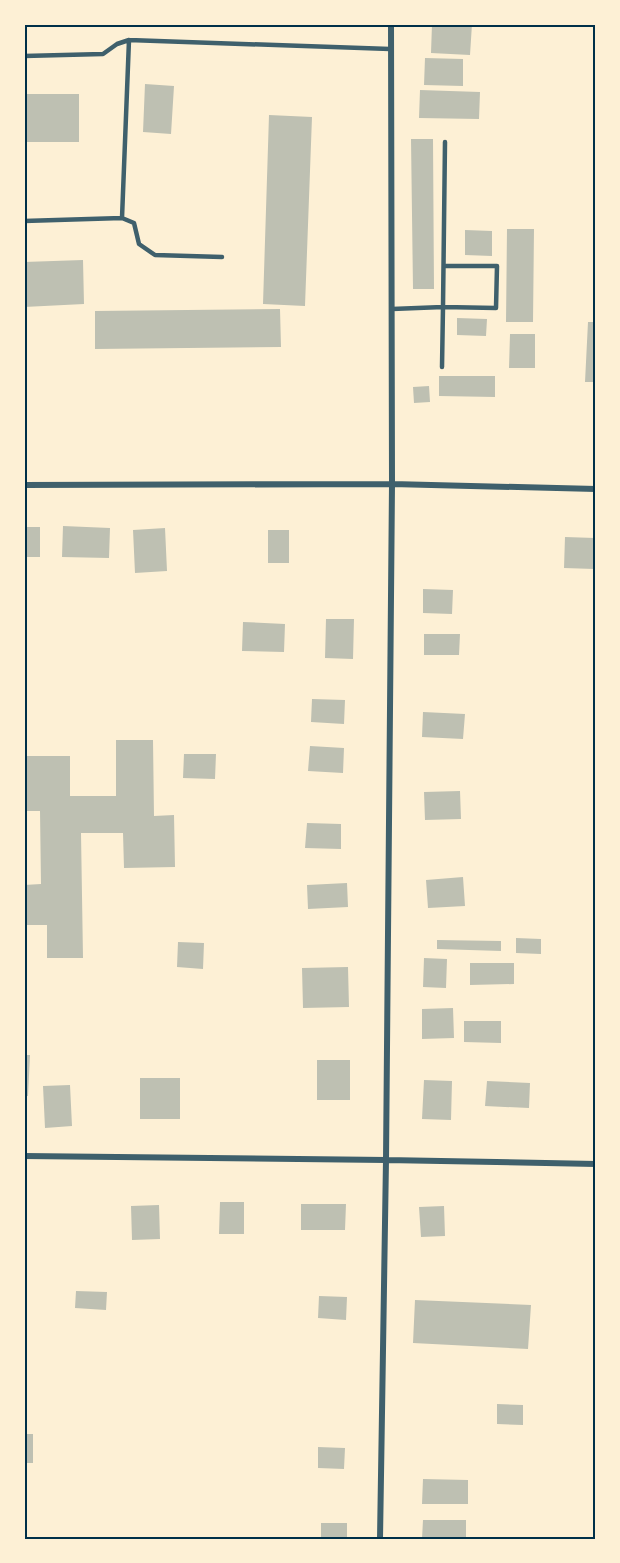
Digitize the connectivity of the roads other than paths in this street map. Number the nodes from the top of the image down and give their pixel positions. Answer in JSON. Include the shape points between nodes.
{"nodes":[{"id":1,"x":391,"y":24,"type":"edge"},
{"id":2,"x":129,"y":40,"type":"junction"},
{"id":3,"x":390,"y":49,"type":"junction"},
{"id":4,"x":24,"y":56,"type":"edge"},
{"id":5,"x":445,"y":142,"type":"dead end"},
{"id":6,"x":122,"y":218,"type":"junction"},
{"id":7,"x":24,"y":221,"type":"edge"},
{"id":8,"x":222,"y":257,"type":"dead end"},
{"id":9,"x":444,"y":266,"type":"junction"},
{"id":10,"x":443,"y":308,"type":"junction"},
{"id":11,"x":392,"y":309,"type":"junction"},
{"id":12,"x":442,"y":367,"type":"dead end"},
{"id":13,"x":392,"y":484,"type":"junction"},
{"id":14,"x":24,"y":485,"type":"edge"},
{"id":15,"x":596,"y":489,"type":"edge"},
{"id":16,"x":24,"y":1156,"type":"edge"},
{"id":17,"x":386,"y":1160,"type":"junction"},
{"id":18,"x":596,"y":1164,"type":"edge"},
{"id":19,"x":380,"y":1539,"type":"edge"}],
"edges":[{"from":1,"to":3,"type":"street"},
{"from":2,"to":3,"type":"lane"},
{"from":2,"to":4,"type":"lane","via":[[103,54]]},
{"from":2,"to":6,"type":"lane"},
{"from":3,"to":11,"type":"street"},
{"from":5,"to":9,"type":"lane"},
{"from":6,"to":7,"type":"lane"},
{"from":6,"to":8,"type":"lane","via":[[134,223],[139,244],[155,255]]},
{"from":9,"to":10,"type":"lane"},
{"from":9,"to":10,"type":"lane","via":[[497,266],[496,308]]},
{"from":10,"to":11,"type":"lane"},
{"from":10,"to":12,"type":"lane"},
{"from":11,"to":13,"type":"street"},
{"from":13,"to":14,"type":"street"},
{"from":13,"to":15,"type":"street"},
{"from":13,"to":17,"type":"street"},
{"from":16,"to":17,"type":"street"},
{"from":17,"to":18,"type":"street"},
{"from":17,"to":19,"type":"street"}]}
